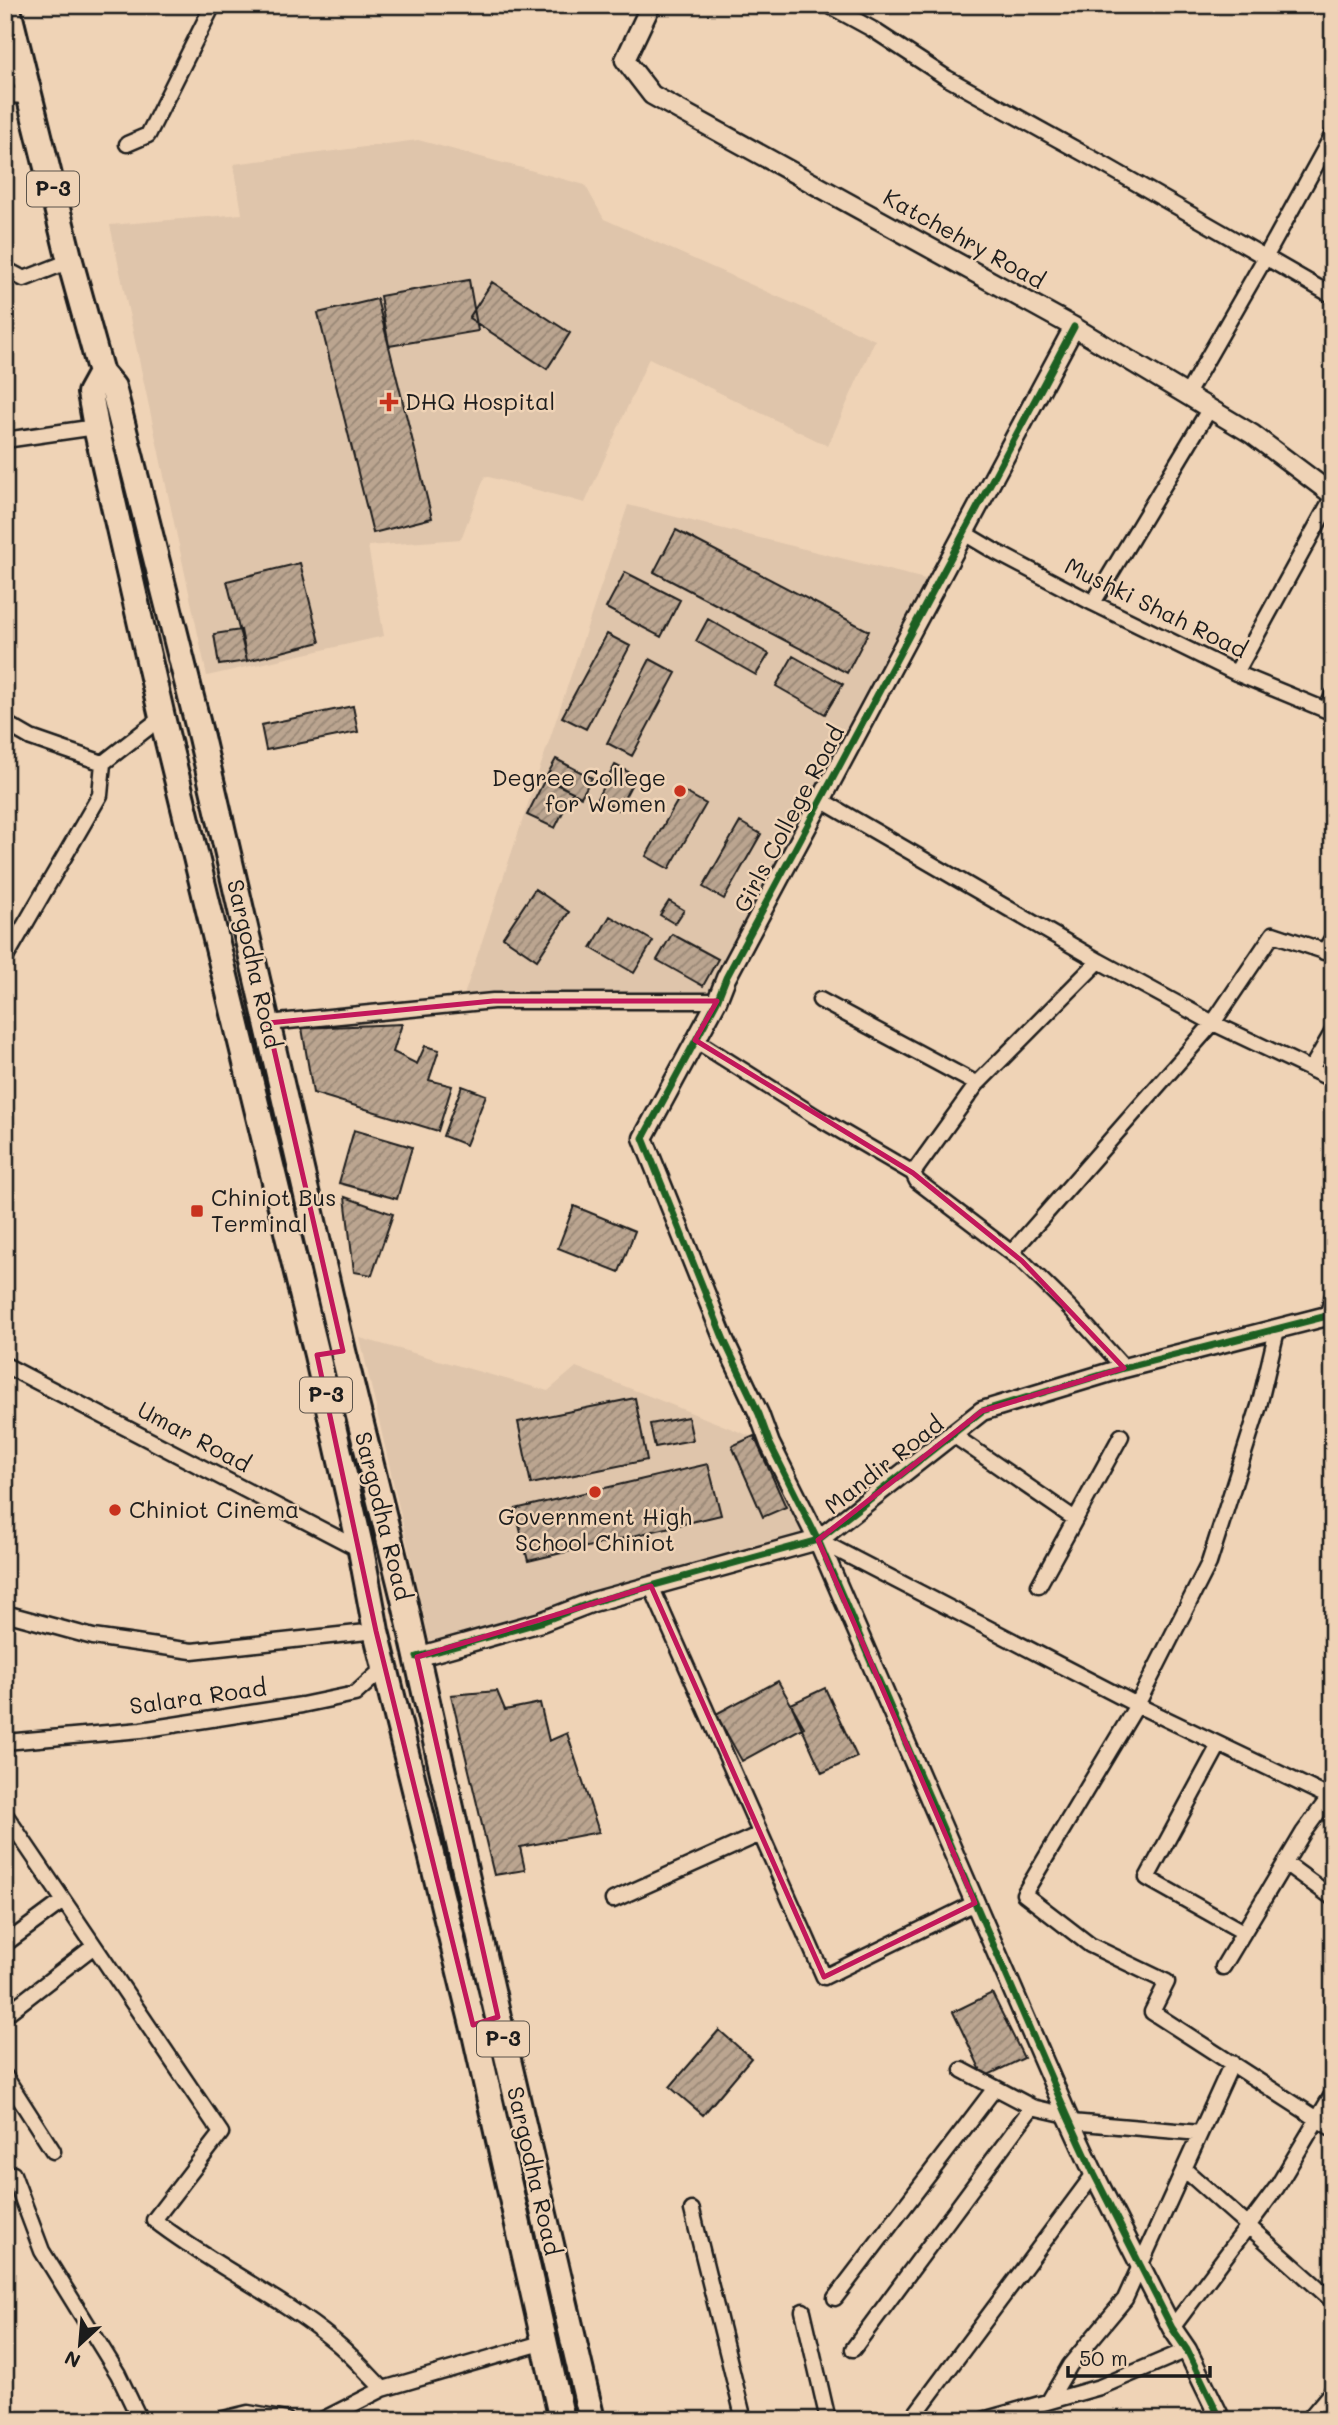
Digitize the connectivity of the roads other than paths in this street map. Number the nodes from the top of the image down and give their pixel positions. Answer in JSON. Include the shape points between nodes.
{"nodes":[{"id":1,"x":7,"y":5,"type":"edge"},
{"id":2,"x":213,"y":5,"type":"edge"},
{"id":3,"x":651,"y":5,"type":"edge"},
{"id":4,"x":828,"y":5,"type":"edge"},
{"id":5,"x":17,"y":95,"type":"edge"},
{"id":6,"x":1333,"y":134,"type":"edge"},
{"id":7,"x":127,"y":144,"type":"dead end"},
{"id":8,"x":1265,"y":258,"type":"junction"},
{"id":9,"x":70,"y":261,"type":"junction"},
{"id":10,"x":5,"y":269,"type":"edge"},
{"id":11,"x":1333,"y":296,"type":"edge"},
{"id":12,"x":1074,"y":327,"type":"junction"},
{"id":13,"x":101,"y":373,"type":"junction"},
{"id":14,"x":1187,"y":394,"type":"junction"},
{"id":15,"x":1210,"y":408,"type":"junction"},
{"id":16,"x":96,"y":427,"type":"junction"},
{"id":17,"x":5,"y":440,"type":"edge"},
{"id":18,"x":1333,"y":495,"type":"edge"},
{"id":19,"x":964,"y":533,"type":"junction"},
{"id":20,"x":1093,"y":603,"type":"junction"},
{"id":21,"x":1236,"y":673,"type":"junction"},
{"id":22,"x":1333,"y":695,"type":"edge"},
{"id":23,"x":1329,"y":712,"type":"edge"},
{"id":24,"x":162,"y":718,"type":"junction"},
{"id":25,"x":5,"y":723,"type":"edge"},
{"id":26,"x":201,"y":737,"type":"junction"},
{"id":27,"x":169,"y":745,"type":"junction"},
{"id":28,"x":103,"y":762,"type":"junction"},
{"id":29,"x":821,"y":800,"type":"junction"},
{"id":30,"x":1333,"y":936,"type":"edge"},
{"id":31,"x":1329,"y":953,"type":"edge"},
{"id":32,"x":5,"y":959,"type":"edge"},
{"id":33,"x":1099,"y":961,"type":"junction"},
{"id":34,"x":820,"y":1000,"type":"dead end"},
{"id":35,"x":717,"y":1001,"type":"junction"},
{"id":36,"x":268,"y":1023,"type":"junction"},
{"id":37,"x":1213,"y":1023,"type":"junction"},
{"id":38,"x":1333,"y":1031,"type":"edge"},
{"id":39,"x":695,"y":1040,"type":"junction"},
{"id":40,"x":1311,"y":1069,"type":"junction"},
{"id":41,"x":1333,"y":1080,"type":"edge"},
{"id":42,"x":977,"y":1084,"type":"junction"},
{"id":43,"x":297,"y":1150,"type":"junction"},
{"id":44,"x":268,"y":1156,"type":"junction"},
{"id":45,"x":913,"y":1173,"type":"junction"},
{"id":46,"x":1012,"y":1252,"type":"junction"},
{"id":47,"x":1333,"y":1296,"type":"edge"},
{"id":48,"x":1330,"y":1317,"type":"edge"},
{"id":49,"x":1278,"y":1329,"type":"junction"},
{"id":50,"x":343,"y":1351,"type":"junction"},
{"id":51,"x":317,"y":1355,"type":"junction"},
{"id":52,"x":5,"y":1364,"type":"edge"},
{"id":53,"x":1124,"y":1368,"type":"junction"},
{"id":54,"x":953,"y":1435,"type":"junction"},
{"id":55,"x":1121,"y":1436,"type":"dead end"},
{"id":56,"x":1075,"y":1519,"type":"junction"},
{"id":57,"x":818,"y":1541,"type":"junction"},
{"id":58,"x":361,"y":1550,"type":"junction"},
{"id":59,"x":1039,"y":1585,"type":"dead end"},
{"id":60,"x":651,"y":1586,"type":"junction"},
{"id":61,"x":5,"y":1613,"type":"edge"},
{"id":62,"x":376,"y":1631,"type":"junction"},
{"id":63,"x":417,"y":1657,"type":"junction"},
{"id":64,"x":386,"y":1666,"type":"junction"},
{"id":65,"x":1137,"y":1705,"type":"junction"},
{"id":66,"x":5,"y":1742,"type":"edge"},
{"id":67,"x":1219,"y":1745,"type":"junction"},
{"id":68,"x":1332,"y":1796,"type":"edge"},
{"id":69,"x":7,"y":1817,"type":"edge"},
{"id":70,"x":760,"y":1835,"type":"junction"},
{"id":71,"x":1285,"y":1863,"type":"junction"},
{"id":72,"x":1333,"y":1898,"type":"edge"},
{"id":73,"x":613,"y":1900,"type":"dead end"},
{"id":74,"x":63,"y":1901,"type":"junction"},
{"id":75,"x":975,"y":1903,"type":"junction"},
{"id":76,"x":1243,"y":1932,"type":"junction"},
{"id":77,"x":5,"y":1944,"type":"edge"},
{"id":78,"x":94,"y":1947,"type":"junction"},
{"id":79,"x":1223,"y":1967,"type":"dead end"},
{"id":80,"x":5,"y":2015,"type":"edge"},
{"id":81,"x":498,"y":2017,"type":"junction"},
{"id":82,"x":473,"y":2025,"type":"junction"},
{"id":83,"x":1232,"y":2063,"type":"junction"},
{"id":84,"x":962,"y":2070,"type":"dead end"},
{"id":85,"x":5,"y":2076,"type":"edge"},
{"id":86,"x":995,"y":2088,"type":"junction"},
{"id":87,"x":1333,"y":2093,"type":"edge"},
{"id":88,"x":1032,"y":2107,"type":"junction"},
{"id":89,"x":1069,"y":2119,"type":"junction"},
{"id":90,"x":1318,"y":2119,"type":"junction"},
{"id":91,"x":1333,"y":2129,"type":"edge"},
{"id":92,"x":1200,"y":2133,"type":"junction"},
{"id":93,"x":53,"y":2151,"type":"dead end"},
{"id":94,"x":1184,"y":2169,"type":"junction"},
{"id":95,"x":13,"y":2174,"type":"dead end"},
{"id":96,"x":1094,"y":2174,"type":"junction"},
{"id":97,"x":692,"y":2210,"type":"dead end"},
{"id":98,"x":1248,"y":2226,"type":"junction"},
{"id":99,"x":1140,"y":2265,"type":"junction"},
{"id":100,"x":835,"y":2298,"type":"dead end"},
{"id":101,"x":1333,"y":2301,"type":"edge"},
{"id":102,"x":803,"y":2311,"type":"dead end"},
{"id":103,"x":1172,"y":2328,"type":"junction"},
{"id":104,"x":545,"y":2342,"type":"junction"},
{"id":105,"x":853,"y":2349,"type":"dead end"},
{"id":106,"x":1187,"y":2350,"type":"junction"},
{"id":107,"x":383,"y":2389,"type":"junction"},
{"id":108,"x":1333,"y":2390,"type":"edge"},
{"id":109,"x":1049,"y":2401,"type":"junction"},
{"id":110,"x":139,"y":2420,"type":"edge"},
{"id":111,"x":219,"y":2420,"type":"edge"},
{"id":112,"x":286,"y":2420,"type":"edge"},
{"id":113,"x":322,"y":2420,"type":"edge"},
{"id":114,"x":562,"y":2420,"type":"edge"},
{"id":115,"x":592,"y":2420,"type":"edge"},
{"id":116,"x":744,"y":2420,"type":"edge"},
{"id":117,"x":828,"y":2420,"type":"edge"},
{"id":118,"x":912,"y":2420,"type":"edge"},
{"id":119,"x":982,"y":2420,"type":"edge"},
{"id":120,"x":1221,"y":2420,"type":"edge"},
{"id":121,"x":1308,"y":2420,"type":"edge"}],
"edges":[{"from":1,"to":5,"type":"highway","name":"Sargodha Road","number":"P-3"},
{"from":2,"to":7,"type":"street","via":[[148,135]]},
{"from":3,"to":12,"type":"street","name":"Katchehry Road","via":[[625,60],[652,95]]},
{"from":4,"to":8,"type":"street","via":[[947,78]]},
{"from":5,"to":9,"type":"highway","name":"Sargodha Road","number":"P-3"},
{"from":6,"to":8,"type":"street"},
{"from":8,"to":11,"type":"street"},
{"from":8,"to":14,"type":"street"},
{"from":9,"to":10,"type":"street","via":[[24,279]]},
{"from":9,"to":13,"type":"highway","name":"Sargodha Road","number":"P-3"},
{"from":12,"to":14,"type":"street","name":"Katchehry Road"},
{"from":12,"to":19,"type":"street","name":"Girls College Road"},
{"from":13,"to":16,"type":"highway","name":"Sargodha Road","number":"P-3","via":[[90,393]]},
{"from":13,"to":26,"type":"highway","name":"Sargodha Road","number":"P-3","via":[[113,387]]},
{"from":14,"to":15,"type":"street","name":"Katchehry Road"},
{"from":15,"to":18,"type":"street","name":"Katchehry Road"},
{"from":15,"to":20,"type":"street"},
{"from":16,"to":17,"type":"street"},
{"from":16,"to":24,"type":"highway","name":"Sargodha Road","number":"P-3"},
{"from":18,"to":21,"type":"street"},
{"from":19,"to":20,"type":"street","name":"Mushki Shah Road"},
{"from":19,"to":29,"type":"street","name":"Girls College Road"},
{"from":20,"to":21,"type":"street","name":"Mushki Shah Road"},
{"from":21,"to":23,"type":"street","name":"Mushki Shah Road"},
{"from":22,"to":23,"type":"street"},
{"from":24,"to":27,"type":"highway","name":"Sargodha Road","number":"P-3"},
{"from":24,"to":28,"type":"street"},
{"from":25,"to":28,"type":"street","via":[[31,738]]},
{"from":26,"to":27,"type":"highway"},
{"from":26,"to":36,"type":"highway","name":"Sargodha Road","number":"P-3"},
{"from":27,"to":44,"type":"highway","name":"Sargodha Road","number":"P-3"},
{"from":28,"to":32,"type":"street","via":[[100,795]]},
{"from":29,"to":33,"type":"street"},
{"from":29,"to":35,"type":"street","name":"Girls College Road"},
{"from":30,"to":31,"type":"street"},
{"from":31,"to":37,"type":"street","via":[[1273,934]]},
{"from":33,"to":37,"type":"street"},
{"from":33,"to":42,"type":"street"},
{"from":34,"to":42,"type":"street"},
{"from":35,"to":36,"type":"street","via":[[493,1001]]},
{"from":35,"to":39,"type":"street","name":"Girls College Road"},
{"from":36,"to":43,"type":"highway","name":"Sargodha Road","number":"P-3"},
{"from":37,"to":40,"type":"street"},
{"from":37,"to":46,"type":"street"},
{"from":38,"to":40,"type":"street"},
{"from":39,"to":45,"type":"street"},
{"from":39,"to":57,"type":"street","name":"Girls College Road","via":[[643,1138],[724,1340]]},
{"from":40,"to":41,"type":"street"},
{"from":42,"to":45,"type":"street"},
{"from":43,"to":44,"type":"highway"},
{"from":43,"to":50,"type":"highway","name":"Sargodha Road","number":"P-3"},
{"from":44,"to":51,"type":"highway","name":"Sargodha Road","number":"P-3"},
{"from":45,"to":46,"type":"street","via":[[916,1181]]},
{"from":46,"to":53,"type":"street"},
{"from":47,"to":48,"type":"street"},
{"from":48,"to":49,"type":"street","name":"Mandir Road"},
{"from":49,"to":53,"type":"street","name":"Mandir Road"},
{"from":49,"to":65,"type":"street","via":[[1259,1406],[1209,1563]]},
{"from":50,"to":51,"type":"highway"},
{"from":50,"to":63,"type":"highway","name":"Sargodha Road","number":"P-3"},
{"from":51,"to":58,"type":"highway","name":"Sargodha Road","number":"P-3"},
{"from":52,"to":58,"type":"street","name":"Umar Road"},
{"from":53,"to":54,"type":"street","name":"Mandir Road","via":[[982,1411]]},
{"from":54,"to":56,"type":"street"},
{"from":54,"to":57,"type":"street","name":"Mandir Road"},
{"from":55,"to":56,"type":"street"},
{"from":56,"to":59,"type":"street"},
{"from":57,"to":60,"type":"street","name":"Mandir Road"},
{"from":57,"to":65,"type":"street"},
{"from":57,"to":75,"type":"street","name":"Girls College Road"},
{"from":58,"to":62,"type":"highway","name":"Sargodha Road","number":"P-3"},
{"from":60,"to":63,"type":"street","name":"Mandir Road"},
{"from":60,"to":70,"type":"street"},
{"from":61,"to":62,"type":"street","via":[[93,1637],[192,1651]]},
{"from":62,"to":64,"type":"highway","name":"Sargodha Road","number":"P-3"},
{"from":63,"to":81,"type":"highway","name":"Sargodha Road","number":"P-3"},
{"from":64,"to":66,"type":"street","name":"Salara Road","via":[[355,1694],[302,1705],[141,1730]]},
{"from":64,"to":82,"type":"highway","name":"Sargodha Road","number":"P-3"},
{"from":65,"to":67,"type":"street"},
{"from":65,"to":83,"type":"street","via":[[1024,1894],[1090,1945],[1167,1982],[1152,2012]]},
{"from":67,"to":68,"type":"street"},
{"from":67,"to":76,"type":"street","via":[[1147,1878]]},
{"from":68,"to":71,"type":"street"},
{"from":69,"to":74,"type":"street"},
{"from":70,"to":73,"type":"street"},
{"from":70,"to":75,"type":"street","via":[[824,1977]]},
{"from":71,"to":72,"type":"street"},
{"from":71,"to":76,"type":"street"},
{"from":74,"to":77,"type":"street"},
{"from":74,"to":78,"type":"street"},
{"from":75,"to":89,"type":"street","name":"Girls College Road"},
{"from":76,"to":79,"type":"street"},
{"from":78,"to":80,"type":"street"},
{"from":78,"to":107,"type":"street","via":[[221,2133],[154,2220],[334,2340]]},
{"from":81,"to":82,"type":"highway"},
{"from":81,"to":115,"type":"highway","name":"Sargodha Road","number":"P-3"},
{"from":82,"to":104,"type":"highway","name":"Sargodha Road","number":"P-3"},
{"from":83,"to":90,"type":"street"},
{"from":83,"to":92,"type":"street"},
{"from":84,"to":86,"type":"street"},
{"from":85,"to":93,"type":"street"},
{"from":86,"to":88,"type":"street"},
{"from":86,"to":100,"type":"street"},
{"from":87,"to":90,"type":"street"},
{"from":88,"to":89,"type":"street"},
{"from":88,"to":105,"type":"street"},
{"from":89,"to":92,"type":"street"},
{"from":89,"to":96,"type":"street","name":"Girls College Road"},
{"from":90,"to":91,"type":"street"},
{"from":90,"to":98,"type":"street"},
{"from":92,"to":94,"type":"street"},
{"from":94,"to":98,"type":"street"},
{"from":94,"to":99,"type":"street"},
{"from":95,"to":110,"type":"street","via":[[42,2251],[118,2374]]},
{"from":96,"to":99,"type":"street","name":"Girls College Road"},
{"from":96,"to":118,"type":"street"},
{"from":97,"to":116,"type":"street"},
{"from":98,"to":101,"type":"street"},
{"from":98,"to":103,"type":"street"},
{"from":99,"to":103,"type":"street","name":"Girls College Road"},
{"from":99,"to":109,"type":"street","via":[[1125,2299],[1070,2365]]},
{"from":102,"to":117,"type":"street"},
{"from":103,"to":106,"type":"street","name":"Girls College Road"},
{"from":104,"to":107,"type":"street"},
{"from":104,"to":114,"type":"highway","name":"Sargodha Road","number":"P-3"},
{"from":106,"to":109,"type":"street","via":[[1100,2387]]},
{"from":106,"to":120,"type":"street","name":"Girls College Road"},
{"from":107,"to":113,"type":"street"},
{"from":108,"to":121,"type":"street"},
{"from":109,"to":119,"type":"street"},
{"from":111,"to":112,"type":"street","via":[[248,2413]]}]}
